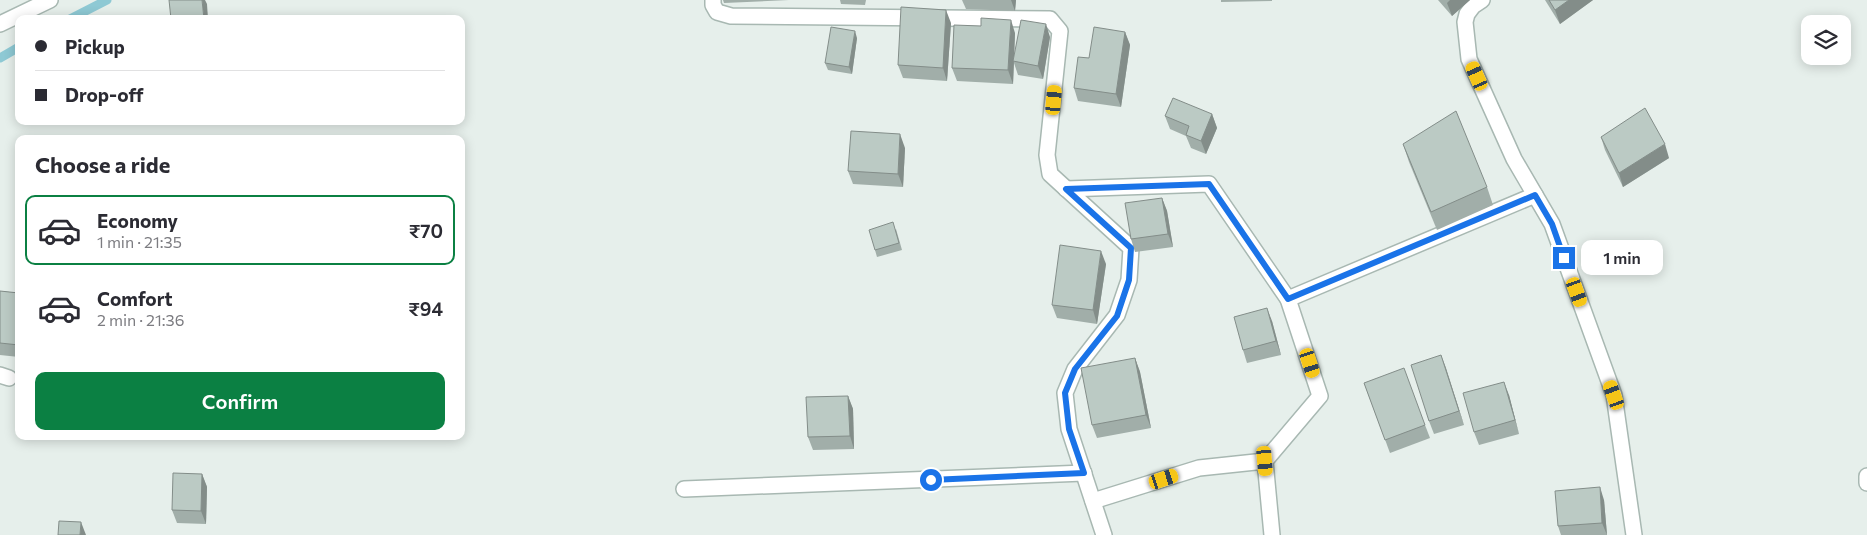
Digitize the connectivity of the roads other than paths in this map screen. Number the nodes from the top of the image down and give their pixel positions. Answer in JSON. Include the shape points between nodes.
{"nodes":[{"id":1,"x":50,"y":0,"type":"edge"},
{"id":2,"x":713,"y":0,"type":"edge"},
{"id":3,"x":1482,"y":0,"type":"edge"},
{"id":4,"x":19,"y":15,"type":"edge"},
{"id":5,"x":15,"y":17,"type":"edge"},
{"id":6,"x":0,"y":24,"type":"edge"},
{"id":7,"x":1066,"y":189,"type":"junction"},
{"id":8,"x":1535,"y":195,"type":"junction"},
{"id":9,"x":1288,"y":299,"type":"junction"},
{"id":10,"x":1265,"y":461,"type":"junction"},
{"id":11,"x":1084,"y":473,"type":"junction"},
{"id":12,"x":1867,"y":476,"type":"edge"},
{"id":13,"x":1867,"y":483,"type":"edge"},
{"id":14,"x":684,"y":490,"type":"dead end"},
{"id":15,"x":1093,"y":501,"type":"junction"},
{"id":16,"x":1104,"y":535,"type":"edge"},
{"id":17,"x":1272,"y":535,"type":"edge"},
{"id":18,"x":1634,"y":535,"type":"edge"}],
"edges":[{"from":1,"to":4,"type":"street"},
{"from":2,"to":7,"type":"street","via":[[712,6],[717,12],[731,16],[1050,19],[1060,31],[1047,155],[1050,174]]},
{"from":3,"to":8,"type":"street","via":[[1473,6],[1465,22],[1469,59],[1514,160]]},
{"from":5,"to":6,"type":"street"},
{"from":7,"to":9,"type":"street","via":[[1209,184]]},
{"from":7,"to":11,"type":"street","via":[[1131,248],[1129,280],[1117,316],[1075,369],[1065,393],[1069,429]]},
{"from":8,"to":9,"type":"street"},
{"from":8,"to":18,"type":"street","via":[[1552,224],[1614,395]]},
{"from":9,"to":10,"type":"street","via":[[1320,396]]},
{"from":10,"to":15,"type":"street","via":[[1199,468]]},
{"from":10,"to":17,"type":"street"},
{"from":11,"to":14,"type":"street"},
{"from":11,"to":15,"type":"street"},
{"from":12,"to":13,"type":"street"},
{"from":15,"to":16,"type":"street"}]}
